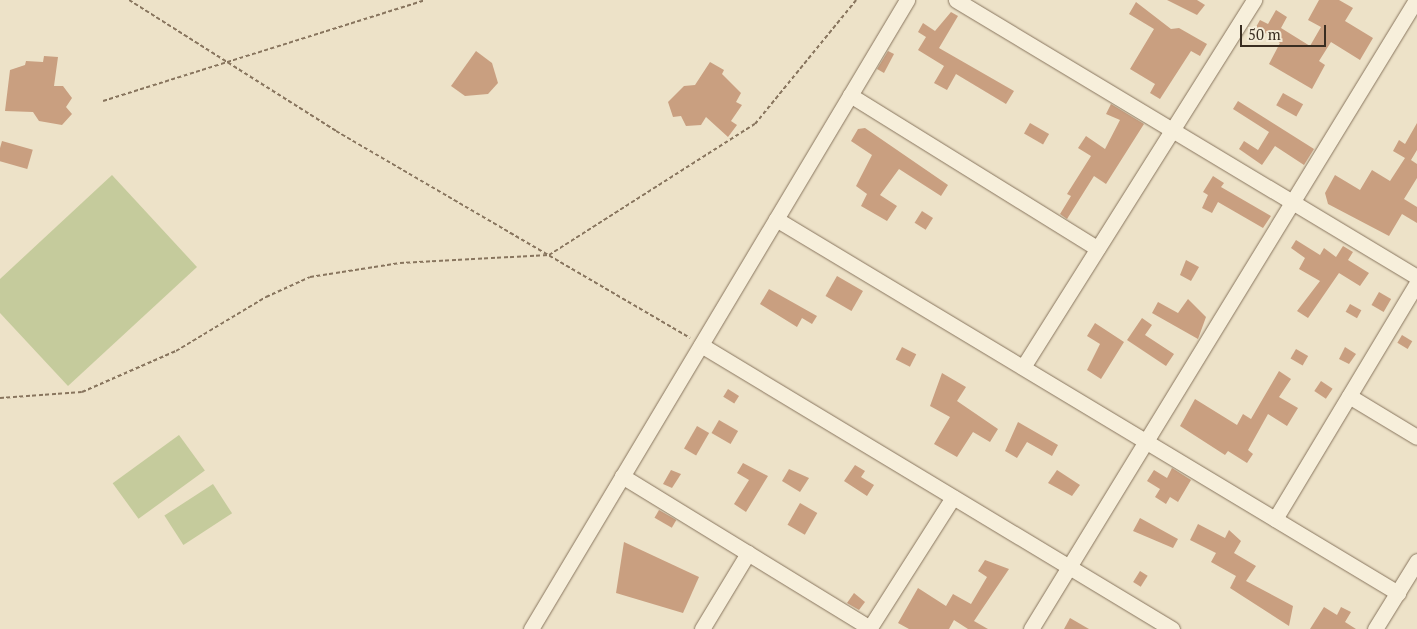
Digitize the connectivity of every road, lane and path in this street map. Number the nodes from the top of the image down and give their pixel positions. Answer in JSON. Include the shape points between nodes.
{"nodes":[{"id":1,"x":129,"y":0,"type":"edge"},
{"id":2,"x":426,"y":0,"type":"edge"},
{"id":3,"x":856,"y":0,"type":"edge"},
{"id":4,"x":907,"y":0,"type":"edge"},
{"id":5,"x":956,"y":0,"type":"edge"},
{"id":6,"x":1254,"y":0,"type":"edge"},
{"id":7,"x":1416,"y":0,"type":"edge"},
{"id":8,"x":231,"y":63,"type":"junction"},
{"id":9,"x":850,"y":95,"type":"junction"},
{"id":10,"x":103,"y":101,"type":"dead end"},
{"id":11,"x":1171,"y":129,"type":"junction"},
{"id":12,"x":1293,"y":202,"type":"junction"},
{"id":13,"x":776,"y":219,"type":"junction"},
{"id":14,"x":1097,"y":248,"type":"junction"},
{"id":15,"x":549,"y":256,"type":"junction"},
{"id":16,"x":1417,"y":277,"type":"edge"},
{"id":17,"x":1417,"y":283,"type":"edge"},
{"id":18,"x":701,"y":345,"type":"junction"},
{"id":19,"x":1023,"y":368,"type":"junction"},
{"id":20,"x":1349,"y":396,"type":"junction"},
{"id":21,"x":0,"y":398,"type":"edge"},
{"id":22,"x":1417,"y":437,"type":"edge"},
{"id":23,"x":1146,"y":441,"type":"junction"},
{"id":24,"x":622,"y":476,"type":"junction"},
{"id":25,"x":953,"y":497,"type":"junction"},
{"id":26,"x":1275,"y":519,"type":"junction"},
{"id":27,"x":748,"y":553,"type":"junction"},
{"id":28,"x":1417,"y":561,"type":"edge"},
{"id":29,"x":1069,"y":567,"type":"junction"},
{"id":30,"x":1398,"y":593,"type":"junction"},
{"id":31,"x":531,"y":629,"type":"edge"},
{"id":32,"x":702,"y":629,"type":"edge"},
{"id":33,"x":870,"y":629,"type":"edge"},
{"id":34,"x":1031,"y":629,"type":"edge"},
{"id":35,"x":1172,"y":629,"type":"edge"},
{"id":36,"x":1376,"y":629,"type":"edge"}],
"edges":[{"from":1,"to":8,"type":"path"},
{"from":2,"to":8,"type":"path"},
{"from":3,"to":15,"type":"path","via":[[755,124]]},
{"from":4,"to":9,"type":"street"},
{"from":5,"to":11,"type":"street"},
{"from":6,"to":11,"type":"street"},
{"from":7,"to":12,"type":"street"},
{"from":8,"to":10,"type":"path"},
{"from":8,"to":15,"type":"path","via":[[336,131]]},
{"from":9,"to":13,"type":"street"},
{"from":9,"to":14,"type":"street"},
{"from":11,"to":12,"type":"street"},
{"from":11,"to":14,"type":"street"},
{"from":12,"to":16,"type":"street"},
{"from":12,"to":23,"type":"street"},
{"from":13,"to":18,"type":"street"},
{"from":13,"to":19,"type":"street"},
{"from":14,"to":19,"type":"street"},
{"from":15,"to":18,"type":"path"},
{"from":15,"to":21,"type":"path","via":[[400,263],[310,277],[266,297],[176,351],[82,392]]},
{"from":17,"to":20,"type":"street"},
{"from":18,"to":24,"type":"street"},
{"from":18,"to":25,"type":"street"},
{"from":19,"to":23,"type":"street"},
{"from":20,"to":22,"type":"street"},
{"from":20,"to":26,"type":"street"},
{"from":23,"to":26,"type":"street"},
{"from":23,"to":29,"type":"street"},
{"from":24,"to":27,"type":"street"},
{"from":24,"to":31,"type":"street"},
{"from":25,"to":29,"type":"street"},
{"from":25,"to":33,"type":"street"},
{"from":26,"to":30,"type":"street"},
{"from":27,"to":32,"type":"street"},
{"from":27,"to":33,"type":"street"},
{"from":28,"to":30,"type":"street"},
{"from":29,"to":34,"type":"street"},
{"from":29,"to":35,"type":"street"},
{"from":30,"to":36,"type":"street"}]}
